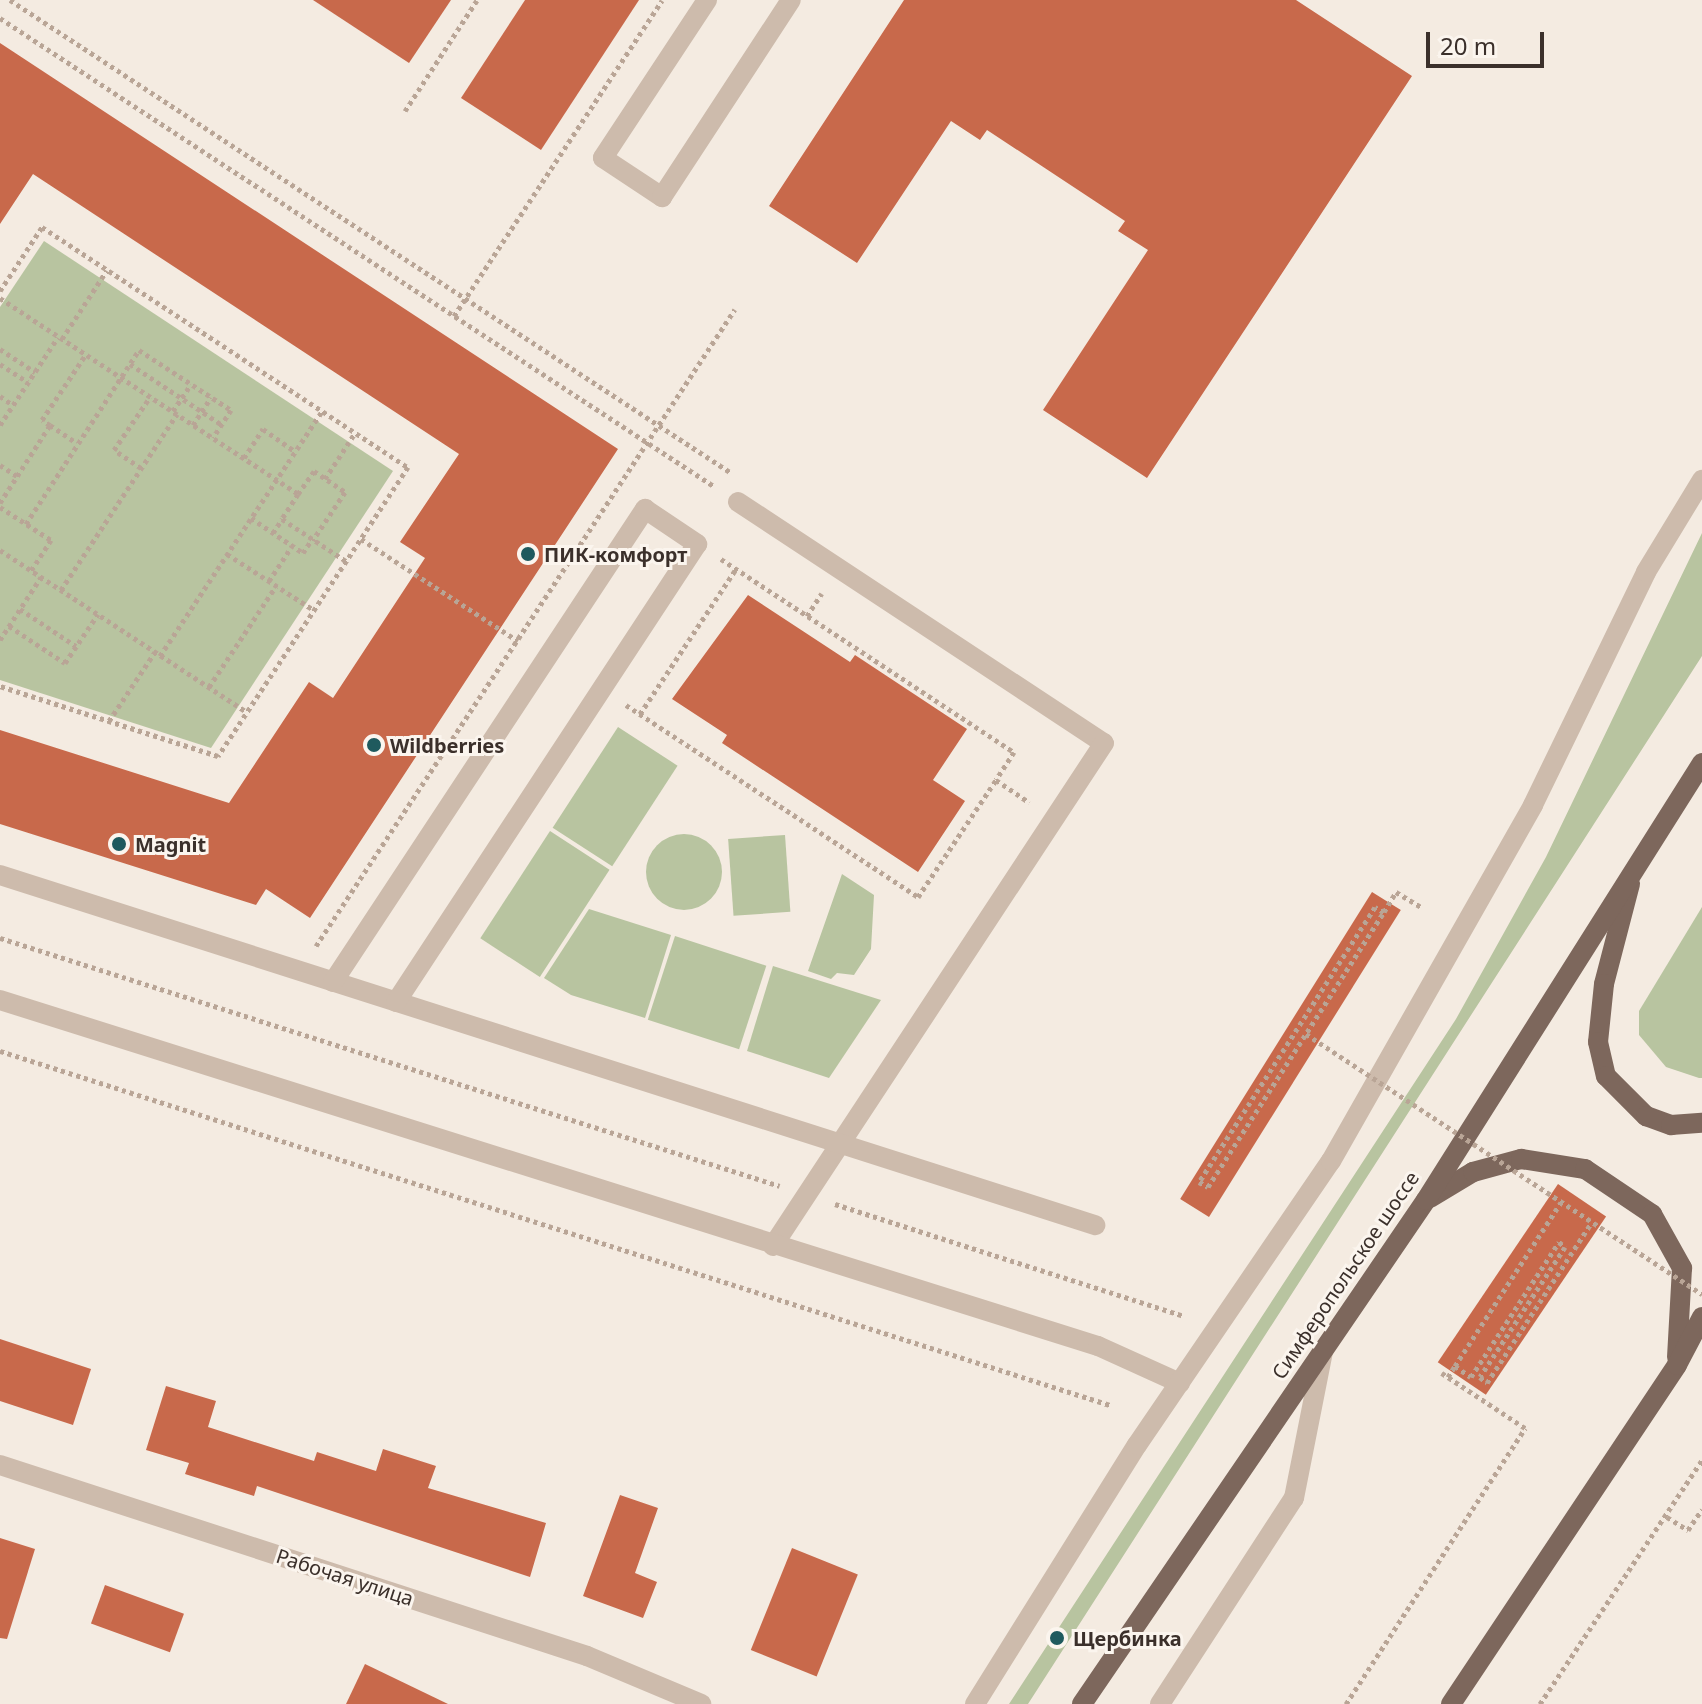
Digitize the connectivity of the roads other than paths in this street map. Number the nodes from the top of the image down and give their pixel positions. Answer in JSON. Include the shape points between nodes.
{"nodes":[{"id":1,"x":707,"y":0,"type":"edge"},
{"id":2,"x":791,"y":0,"type":"edge"},
{"id":3,"x":1702,"y":480,"type":"edge"},
{"id":4,"x":738,"y":502,"type":"road end"},
{"id":5,"x":1702,"y":763,"type":"edge"},
{"id":6,"x":1636,"y":865,"type":"junction"},
{"id":7,"x":0,"y":875,"type":"edge"},
{"id":8,"x":333,"y":982,"type":"junction"},
{"id":9,"x":0,"y":1000,"type":"edge"},
{"id":10,"x":396,"y":1002,"type":"junction"},
{"id":11,"x":1702,"y":1123,"type":"edge"},
{"id":12,"x":840,"y":1144,"type":"junction"},
{"id":13,"x":1426,"y":1200,"type":"junction"},
{"id":14,"x":1095,"y":1225,"type":"dead end"},
{"id":15,"x":773,"y":1246,"type":"junction"},
{"id":16,"x":1702,"y":1317,"type":"edge"},
{"id":17,"x":1324,"y":1347,"type":"junction"},
{"id":18,"x":1677,"y":1365,"type":"junction"},
{"id":19,"x":1180,"y":1383,"type":"junction"},
{"id":20,"x":0,"y":1465,"type":"edge"},
{"id":21,"x":690,"y":1702,"type":"edge"},
{"id":22,"x":975,"y":1704,"type":"edge"},
{"id":23,"x":1082,"y":1704,"type":"edge"},
{"id":24,"x":1160,"y":1704,"type":"edge"},
{"id":25,"x":1451,"y":1704,"type":"edge"}],
"edges":[{"from":1,"to":2,"type":"street","via":[[603,158],[662,197]]},
{"from":3,"to":19,"type":"street","via":[[1646,572],[1533,805],[1331,1161]]},
{"from":4,"to":12,"type":"street","via":[[1104,743]]},
{"from":5,"to":6,"type":"main road","name":"Симферопольское шоссе"},
{"from":6,"to":11,"type":"main road","via":[[1604,984],[1598,1042],[1606,1076],[1646,1116],[1671,1125]]},
{"from":6,"to":13,"type":"main road","name":"Симферопольское шоссе"},
{"from":7,"to":8,"type":"street"},
{"from":8,"to":10,"type":"street"},
{"from":8,"to":10,"type":"street","via":[[645,509],[697,544]]},
{"from":9,"to":15,"type":"street"},
{"from":10,"to":12,"type":"street"},
{"from":12,"to":14,"type":"street"},
{"from":12,"to":15,"type":"street"},
{"from":13,"to":17,"type":"main road","name":"Симферопольское шоссе"},
{"from":13,"to":18,"type":"main road","via":[[1473,1172],[1521,1159],[1585,1169],[1608,1184],[1652,1214],[1682,1268]]},
{"from":15,"to":19,"type":"street","via":[[1098,1346]]},
{"from":16,"to":18,"type":"main road"},
{"from":17,"to":23,"type":"main road","name":"Симферопольское шоссе"},
{"from":17,"to":24,"type":"street","via":[[1294,1498]]},
{"from":18,"to":25,"type":"main road"},
{"from":19,"to":22,"type":"street"},
{"from":20,"to":21,"type":"street","name":"Рабочая улица","via":[[587,1656]]}]}
